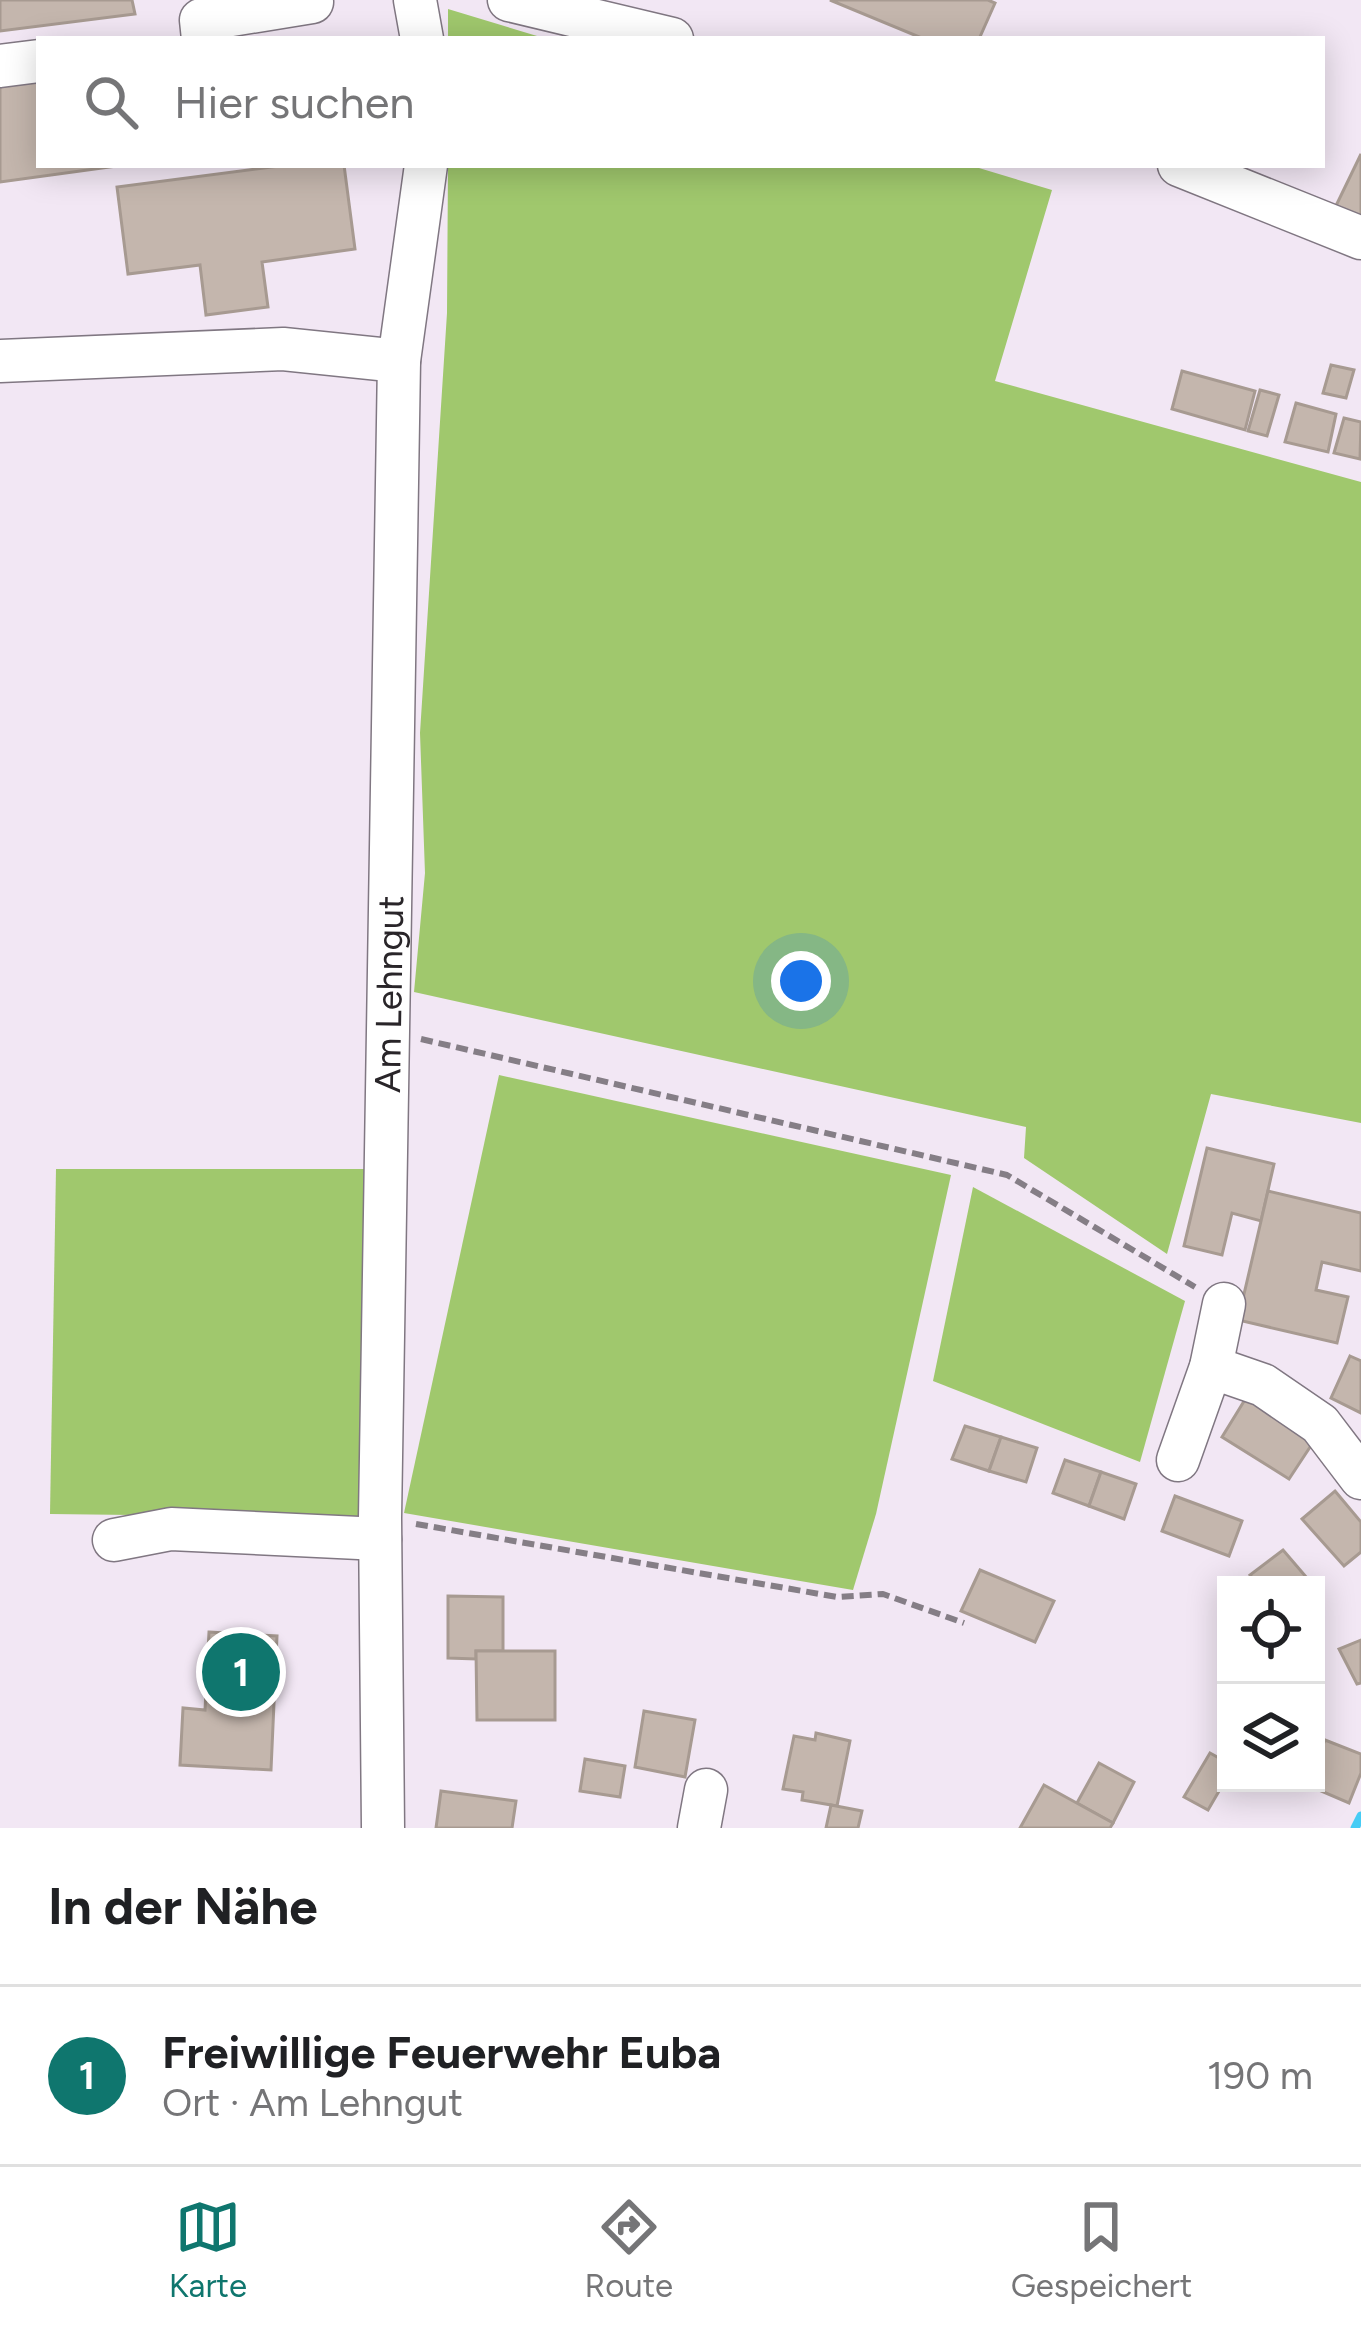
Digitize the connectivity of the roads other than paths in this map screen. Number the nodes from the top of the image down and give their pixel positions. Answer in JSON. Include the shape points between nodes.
{"nodes":[{"id":1,"x":415,"y":0,"type":"edge"},
{"id":2,"x":509,"y":0,"type":"edge"},
{"id":3,"x":314,"y":1,"type":"edge"},
{"id":4,"x":200,"y":20,"type":"edge"},
{"id":5,"x":421,"y":36,"type":"edge"},
{"id":6,"x":659,"y":36,"type":"edge"},
{"id":7,"x":36,"y":61,"type":"edge"},
{"id":8,"x":0,"y":66,"type":"edge"},
{"id":9,"x":426,"y":168,"type":"edge"},
{"id":10,"x":1186,"y":168,"type":"edge"},
{"id":11,"x":1361,"y":238,"type":"edge"},
{"id":12,"x":0,"y":361,"type":"edge"},
{"id":13,"x":399,"y":361,"type":"junction"},
{"id":14,"x":1224,"y":1304,"type":"road end"},
{"id":15,"x":1211,"y":1367,"type":"junction"},
{"id":16,"x":1178,"y":1460,"type":"dead end"},
{"id":17,"x":1361,"y":1478,"type":"edge"},
{"id":18,"x":380,"y":1528,"type":"junction"},
{"id":19,"x":114,"y":1540,"type":"dead end"},
{"id":20,"x":383,"y":1828,"type":"edge"}],
"edges":[{"from":1,"to":5,"type":"street"},
{"from":2,"to":6,"type":"street"},
{"from":3,"to":4,"type":"street"},
{"from":7,"to":8,"type":"street"},
{"from":9,"to":13,"type":"street","name":"Am Lehngut"},
{"from":10,"to":11,"type":"street"},
{"from":12,"to":13,"type":"street","via":[[284,349]]},
{"from":13,"to":18,"type":"street","name":"Am Lehngut"},
{"from":14,"to":15,"type":"street"},
{"from":15,"to":16,"type":"street"},
{"from":15,"to":17,"type":"street","via":[[1263,1385],[1320,1424]]},
{"from":18,"to":19,"type":"street","via":[[171,1529]]},
{"from":18,"to":20,"type":"street","name":"Am Lehngut"}]}
